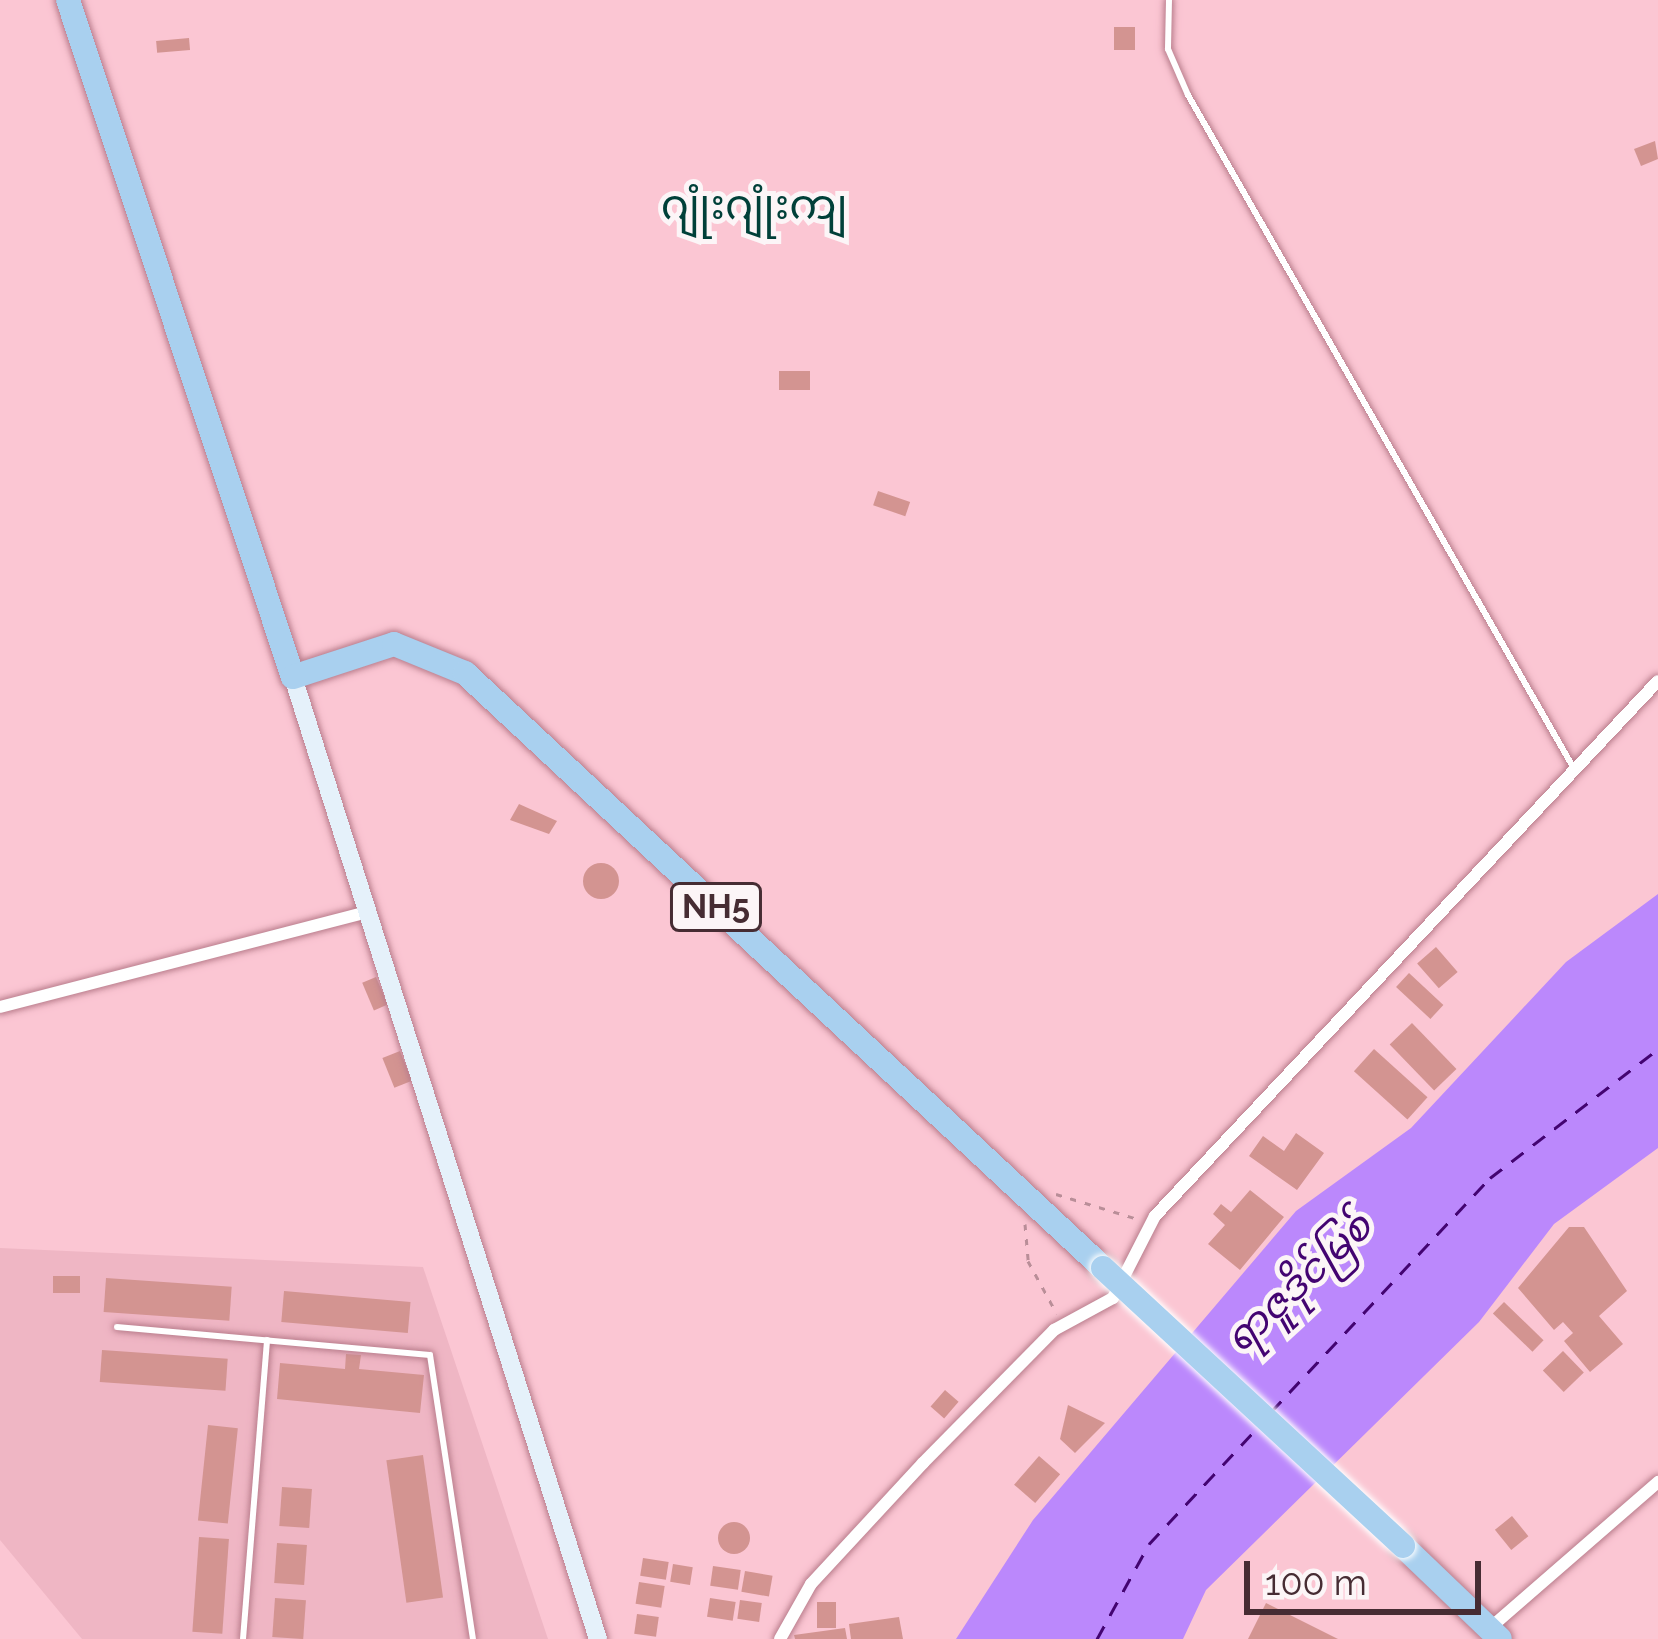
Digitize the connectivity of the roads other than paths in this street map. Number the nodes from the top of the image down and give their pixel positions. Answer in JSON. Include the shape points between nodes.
{"nodes":[{"id":1,"x":68,"y":0,"type":"edge"},
{"id":2,"x":1169,"y":0,"type":"edge"},
{"id":3,"x":293,"y":677,"type":"junction"},
{"id":4,"x":1658,"y":681,"type":"edge"},
{"id":5,"x":1573,"y":767,"type":"junction"},
{"id":6,"x":370,"y":911,"type":"junction"},
{"id":7,"x":0,"y":1007,"type":"edge"},
{"id":8,"x":117,"y":1328,"type":"dead end"},
{"id":9,"x":267,"y":1340,"type":"junction"},
{"id":10,"x":1658,"y":1482,"type":"edge"},
{"id":11,"x":1495,"y":1634,"type":"edge"},
{"id":12,"x":243,"y":1639,"type":"edge"},
{"id":13,"x":472,"y":1639,"type":"edge"},
{"id":14,"x":598,"y":1639,"type":"edge"},
{"id":15,"x":780,"y":1639,"type":"edge"}],
"edges":[{"from":1,"to":3,"type":"highway"},
{"from":2,"to":5,"type":"lane","via":[[1168,49],[1188,94]]},
{"from":3,"to":6,"type":"main road"},
{"from":3,"to":11,"type":"highway","number":"NH5","bridge":true,"via":[[394,644],[465,673]]},
{"from":4,"to":5,"type":"street"},
{"from":5,"to":15,"type":"street","via":[[1151,1224],[1113,1298],[1063,1324],[811,1584]]},
{"from":6,"to":7,"type":"street"},
{"from":6,"to":14,"type":"main road"},
{"from":8,"to":9,"type":"lane"},
{"from":9,"to":12,"type":"lane"},
{"from":9,"to":13,"type":"lane","via":[[430,1355]]},
{"from":10,"to":11,"type":"street"}]}
